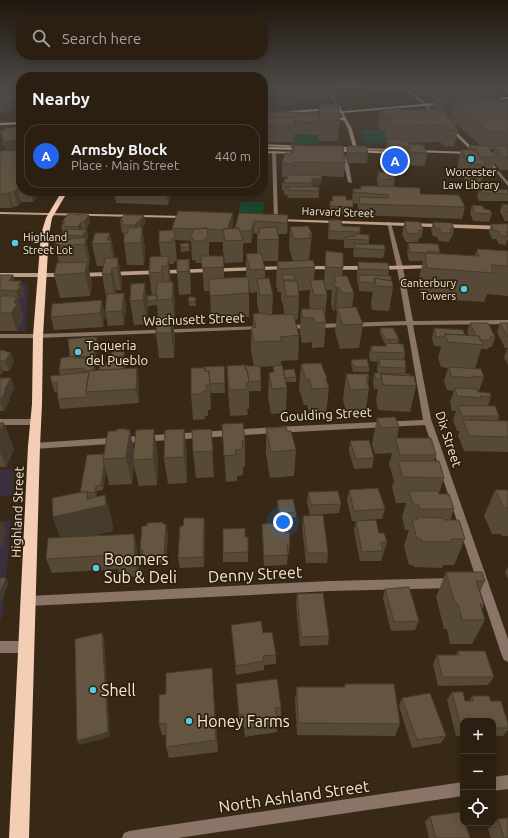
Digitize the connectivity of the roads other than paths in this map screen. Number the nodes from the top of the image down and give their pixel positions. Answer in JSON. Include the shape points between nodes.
{"nodes":[{"id":1,"x":347,"y":125,"type":"edge"},
{"id":2,"x":447,"y":125,"type":"edge"},
{"id":3,"x":0,"y":127,"type":"edge"},
{"id":4,"x":16,"y":127,"type":"edge"},
{"id":5,"x":268,"y":145,"type":"edge"},
{"id":6,"x":268,"y":148,"type":"edge"},
{"id":7,"x":312,"y":148,"type":"joint"},
{"id":8,"x":327,"y":150,"type":"joint"},
{"id":9,"x":356,"y":150,"type":"junction"},
{"id":10,"x":268,"y":152,"type":"edge"},
{"id":11,"x":274,"y":152,"type":"junction"},
{"id":12,"x":304,"y":153,"type":"edge"},
{"id":13,"x":342,"y":153,"type":"junction"},
{"id":14,"x":408,"y":153,"type":"junction"},
{"id":15,"x":421,"y":154,"type":"joint"},
{"id":16,"x":480,"y":154,"type":"junction"},
{"id":17,"x":350,"y":182,"type":"dead end"},
{"id":18,"x":508,"y":186,"type":"edge"},
{"id":19,"x":62,"y":196,"type":"edge"},
{"id":20,"x":0,"y":214,"type":"edge"},
{"id":21,"x":53,"y":214,"type":"junction"},
{"id":22,"x":194,"y":217,"type":"edge"},
{"id":23,"x":268,"y":220,"type":"edge"},
{"id":24,"x":276,"y":220,"type":"junction"},
{"id":25,"x":389,"y":223,"type":"junction"},
{"id":26,"x":508,"y":228,"type":"edge"},
{"id":27,"x":438,"y":266,"type":"edge"},
{"id":28,"x":294,"y":268,"type":"edge"},
{"id":29,"x":302,"y":268,"type":"edge"},
{"id":30,"x":400,"y":268,"type":"junction"},
{"id":31,"x":0,"y":275,"type":"edge"},
{"id":32,"x":42,"y":276,"type":"junction"},
{"id":33,"x":508,"y":322,"type":"edge"},
{"id":34,"x":409,"y":323,"type":"junction"},
{"id":35,"x":270,"y":328,"type":"edge"},
{"id":36,"x":278,"y":328,"type":"edge"},
{"id":37,"x":0,"y":336,"type":"edge"},
{"id":38,"x":38,"y":336,"type":"junction"},
{"id":39,"x":0,"y":422,"type":"edge"},
{"id":40,"x":36,"y":422,"type":"junction"},
{"id":41,"x":428,"y":422,"type":"junction"},
{"id":42,"x":34,"y":446,"type":"junction"},
{"id":43,"x":483,"y":582,"type":"junction"},
{"id":44,"x":29,"y":601,"type":"junction"},
{"id":45,"x":0,"y":647,"type":"edge"},
{"id":46,"x":27,"y":647,"type":"junction"},
{"id":47,"x":508,"y":656,"type":"edge"},
{"id":48,"x":508,"y":782,"type":"edge"},
{"id":49,"x":496,"y":784,"type":"edge"},
{"id":50,"x":460,"y":789,"type":"edge"},
{"id":51,"x":18,"y":838,"type":"edge"},
{"id":52,"x":129,"y":838,"type":"edge"}],
"edges":[{"from":1,"to":9,"type":"main road"},
{"from":2,"to":16,"type":"main road"},
{"from":3,"to":4,"type":"highway"},
{"from":5,"to":7,"type":"main road"},
{"from":6,"to":7,"type":"main road"},
{"from":8,"to":9,"type":"main road"},
{"from":8,"to":13,"type":"main road"},
{"from":9,"to":14,"type":"main road"},
{"from":10,"to":11,"type":"main road"},
{"from":11,"to":12,"type":"main road"},
{"from":11,"to":24,"type":"street"},
{"from":13,"to":14,"type":"main road"},
{"from":13,"to":17,"type":"street"},
{"from":14,"to":15,"type":"main road"},
{"from":14,"to":16,"type":"main road"},
{"from":15,"to":16,"type":"main road"},
{"from":16,"to":18,"type":"street"},
{"from":19,"to":21,"type":"highway","name":"Highland Street"},
{"from":20,"to":21,"type":"main road"},
{"from":21,"to":22,"type":"main road"},
{"from":21,"to":32,"type":"highway","name":"Highland Street","via":[[49,218],[45,234]]},
{"from":23,"to":24,"type":"main road","name":"Harvard Street"},
{"from":24,"to":25,"type":"main road","name":"Harvard Street"},
{"from":25,"to":26,"type":"main road","name":"Harvard Street"},
{"from":25,"to":30,"type":"street","name":"Dix Street"},
{"from":27,"to":30,"type":"main road"},
{"from":28,"to":32,"type":"main road"},
{"from":29,"to":30,"type":"main road"},
{"from":30,"to":34,"type":"street","name":"Dix Street"},
{"from":31,"to":32,"type":"main road"},
{"from":32,"to":38,"type":"highway","name":"Highland Street"},
{"from":33,"to":34,"type":"street"},
{"from":34,"to":36,"type":"street"},
{"from":34,"to":41,"type":"street","name":"Dix Street"},
{"from":35,"to":38,"type":"street","name":"Wachusett Street"},
{"from":37,"to":38,"type":"street","name":"Wachusett Street"},
{"from":38,"to":40,"type":"highway","name":"Highland Street"},
{"from":39,"to":40,"type":"street"},
{"from":40,"to":42,"type":"highway","name":"Highland Street"},
{"from":41,"to":42,"type":"street","name":"Goulding Street"},
{"from":41,"to":43,"type":"street","name":"Dix Street"},
{"from":42,"to":44,"type":"highway","name":"Highland Street"},
{"from":43,"to":44,"type":"street","name":"Denny Street"},
{"from":43,"to":47,"type":"street","name":"Dix Street"},
{"from":44,"to":46,"type":"highway","name":"Highland Street"},
{"from":45,"to":46,"type":"street"},
{"from":46,"to":51,"type":"highway","name":"Highland Street"},
{"from":48,"to":49,"type":"street"},
{"from":50,"to":52,"type":"street","name":"North Ashland Street"}]}
